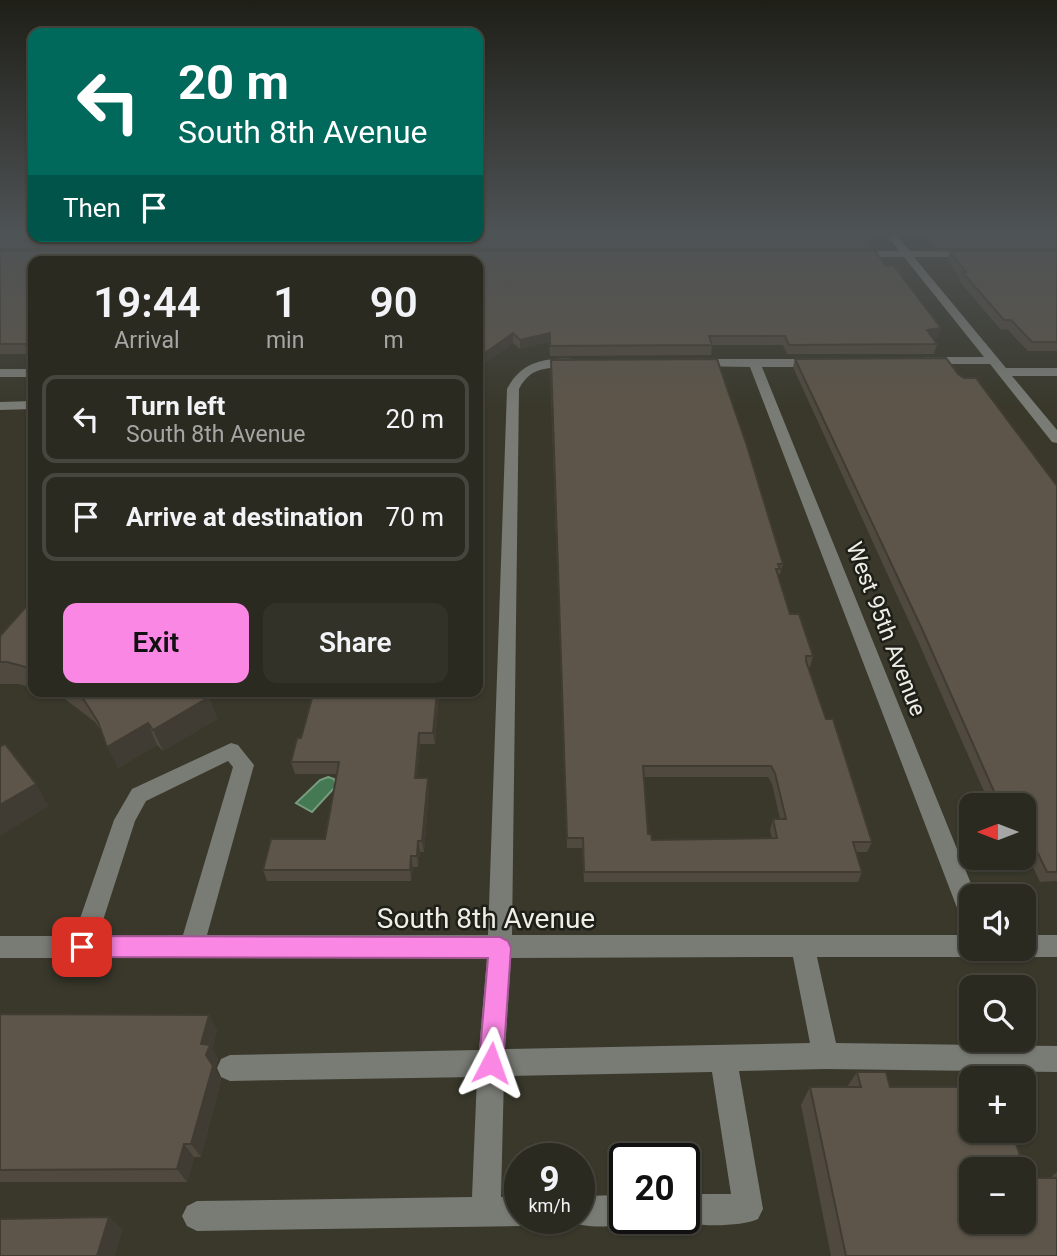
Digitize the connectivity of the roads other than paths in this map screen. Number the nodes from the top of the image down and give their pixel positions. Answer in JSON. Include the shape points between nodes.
{"nodes":[{"id":1,"x":936,"y":291,"type":"edge"},
{"id":2,"x":994,"y":360,"type":"junction"},
{"id":3,"x":835,"y":362,"type":"edge"},
{"id":4,"x":914,"y":362,"type":"edge"},
{"id":5,"x":593,"y":363,"type":"edge"},
{"id":6,"x":688,"y":363,"type":"edge"},
{"id":7,"x":755,"y":363,"type":"junction"},
{"id":8,"x":1003,"y":372,"type":"junction"},
{"id":9,"x":1057,"y":372,"type":"edge"},
{"id":10,"x":0,"y":373,"type":"edge"},
{"id":11,"x":28,"y":373,"type":"edge"},
{"id":12,"x":28,"y":405,"type":"edge"},
{"id":13,"x":0,"y":406,"type":"edge"},
{"id":14,"x":1057,"y":439,"type":"edge"},
{"id":15,"x":960,"y":884,"type":"edge"},
{"id":16,"x":959,"y":946,"type":"edge"},
{"id":17,"x":1036,"y":946,"type":"edge"},
{"id":18,"x":1057,"y":946,"type":"edge"},
{"id":19,"x":0,"y":947,"type":"edge"},
{"id":20,"x":82,"y":947,"type":"junction"},
{"id":21,"x":192,"y":947,"type":"junction"},
{"id":22,"x":803,"y":947,"type":"junction"},
{"id":23,"x":500,"y":948,"type":"junction"},
{"id":24,"x":826,"y":1056,"type":"junction"},
{"id":25,"x":723,"y":1057,"type":"junction"},
{"id":26,"x":1057,"y":1059,"type":"edge"},
{"id":27,"x":491,"y":1063,"type":"junction"},
{"id":28,"x":230,"y":1068,"type":"dead end"},
{"id":29,"x":700,"y":1209,"type":"edge"},
{"id":30,"x":504,"y":1211,"type":"edge"},
{"id":31,"x":486,"y":1212,"type":"junction"},
{"id":32,"x":197,"y":1216,"type":"dead end"}],
"edges":[{"from":1,"to":2,"type":"street"},
{"from":2,"to":4,"type":"street"},
{"from":2,"to":8,"type":"street"},
{"from":3,"to":7,"type":"street"},
{"from":5,"to":23,"type":"street","via":[[552,362],[528,367],[513,388]]},
{"from":6,"to":7,"type":"street"},
{"from":7,"to":15,"type":"street","name":"West 95th Avenue"},
{"from":8,"to":9,"type":"street"},
{"from":8,"to":14,"type":"street"},
{"from":10,"to":11,"type":"street"},
{"from":12,"to":13,"type":"street"},
{"from":16,"to":22,"type":"street","name":"South 8th Avenue"},
{"from":17,"to":18,"type":"street"},
{"from":19,"to":20,"type":"street","name":"South 8th Avenue"},
{"from":20,"to":21,"type":"street","name":"South 8th Avenue"},
{"from":20,"to":21,"type":"street","via":[[124,820],[139,795],[231,751],[244,765]]},
{"from":21,"to":23,"type":"street","name":"South 8th Avenue"},
{"from":22,"to":23,"type":"street","name":"South 8th Avenue"},
{"from":22,"to":24,"type":"street"},
{"from":23,"to":27,"type":"street"},
{"from":24,"to":25,"type":"street"},
{"from":24,"to":26,"type":"street"},
{"from":25,"to":27,"type":"street"},
{"from":25,"to":29,"type":"street","via":[[748,1209]]},
{"from":27,"to":28,"type":"street"},
{"from":27,"to":31,"type":"street"},
{"from":30,"to":31,"type":"street"},
{"from":31,"to":32,"type":"street"}]}
